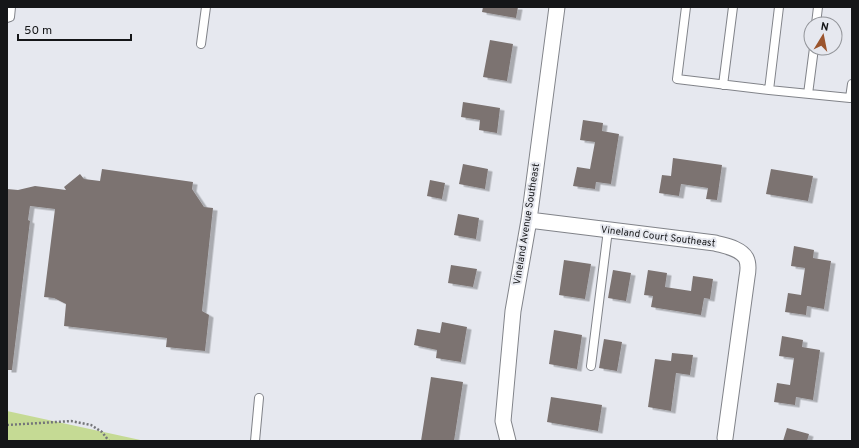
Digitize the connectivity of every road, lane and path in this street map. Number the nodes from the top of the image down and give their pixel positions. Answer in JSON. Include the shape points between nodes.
{"nodes":[{"id":1,"x":11,"y":7,"type":"edge"},
{"id":2,"x":206,"y":7,"type":"edge"},
{"id":3,"x":557,"y":7,"type":"edge"},
{"id":4,"x":686,"y":7,"type":"edge"},
{"id":5,"x":733,"y":7,"type":"edge"},
{"id":6,"x":779,"y":7,"type":"edge"},
{"id":7,"x":7,"y":18,"type":"edge"},
{"id":8,"x":201,"y":44,"type":"dead end"},
{"id":9,"x":813,"y":56,"type":"edge"},
{"id":10,"x":852,"y":84,"type":"edge"},
{"id":11,"x":723,"y":85,"type":"junction"},
{"id":12,"x":768,"y":90,"type":"junction"},
{"id":13,"x":808,"y":94,"type":"junction"},
{"id":14,"x":529,"y":220,"type":"junction"},
{"id":15,"x":608,"y":230,"type":"junction"},
{"id":16,"x":591,"y":366,"type":"dead end"},
{"id":17,"x":259,"y":398,"type":"dead end"},
{"id":18,"x":7,"y":426,"type":"edge"},
{"id":19,"x":725,"y":438,"type":"dead end"},
{"id":20,"x":108,"y":441,"type":"edge"},
{"id":21,"x":255,"y":441,"type":"edge"},
{"id":22,"x":508,"y":441,"type":"edge"}],
"edges":[{"from":1,"to":7,"type":"lane","via":[[10,17]]},
{"from":2,"to":8,"type":"lane"},
{"from":3,"to":14,"type":"street","name":"Vineland Avenue Southeast"},
{"from":4,"to":11,"type":"lane","via":[[677,79]]},
{"from":5,"to":11,"type":"lane"},
{"from":6,"to":12,"type":"lane"},
{"from":9,"to":13,"type":"lane"},
{"from":10,"to":13,"type":"lane","via":[[850,98]]},
{"from":11,"to":12,"type":"lane"},
{"from":12,"to":13,"type":"lane"},
{"from":14,"to":15,"type":"street","name":"Vineland Court Southeast"},
{"from":14,"to":22,"type":"street","name":"Vineland Avenue Southeast","via":[[513,311],[503,421]]},
{"from":15,"to":16,"type":"lane"},
{"from":15,"to":19,"type":"street","name":"Vineland Court Southeast","via":[[715,243],[732,248],[746,259],[747,277]]},
{"from":17,"to":21,"type":"lane"},
{"from":18,"to":20,"type":"path","via":[[71,421],[91,425],[102,432]]}]}
